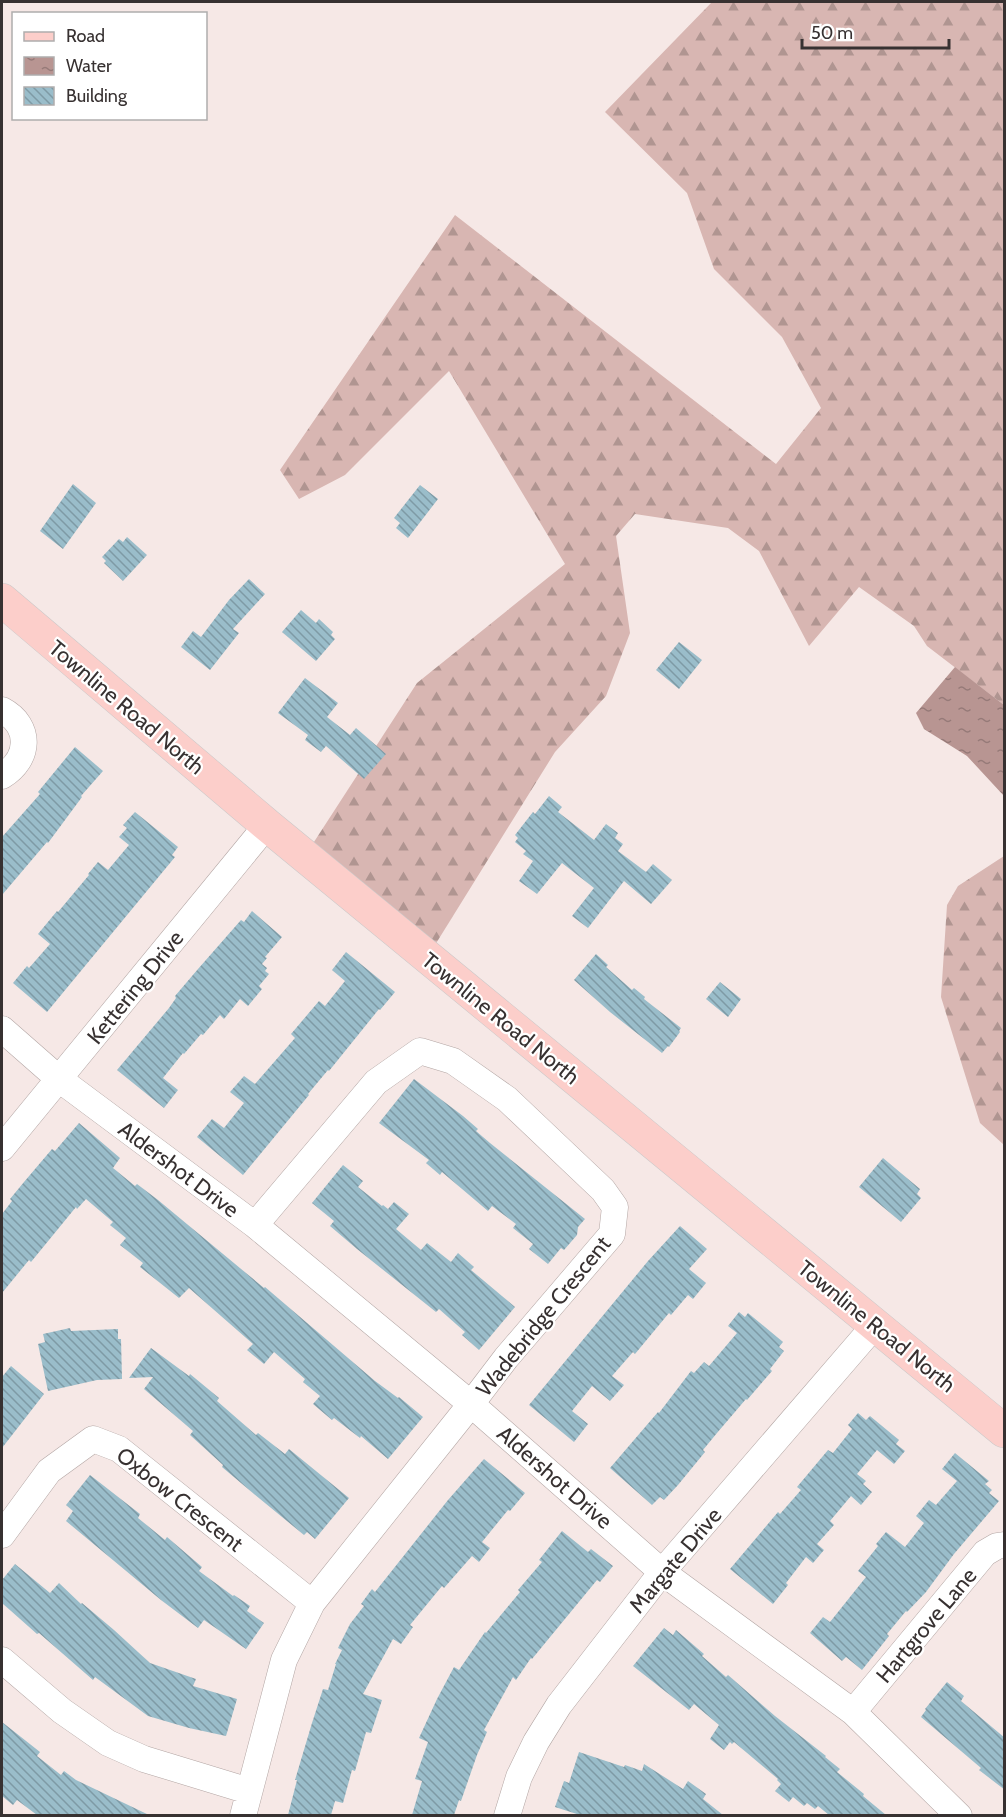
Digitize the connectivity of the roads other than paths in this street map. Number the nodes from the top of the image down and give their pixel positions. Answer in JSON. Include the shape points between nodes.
{"nodes":[{"id":1,"x":2,"y":600,"type":"edge"},
{"id":2,"x":2,"y":710,"type":"edge"},
{"id":3,"x":2,"y":776,"type":"edge"},
{"id":4,"x":267,"y":825,"type":"junction"},
{"id":5,"x":2,"y":1029,"type":"edge"},
{"id":6,"x":59,"y":1079,"type":"junction"},
{"id":7,"x":2,"y":1148,"type":"edge"},
{"id":8,"x":255,"y":1225,"type":"junction"},
{"id":9,"x":875,"y":1325,"type":"junction"},
{"id":10,"x":471,"y":1404,"type":"junction"},
{"id":11,"x":1005,"y":1431,"type":"edge"},
{"id":12,"x":2,"y":1535,"type":"edge"},
{"id":13,"x":1005,"y":1545,"type":"edge"},
{"id":14,"x":662,"y":1572,"type":"junction"},
{"id":15,"x":312,"y":1603,"type":"junction"},
{"id":16,"x":2,"y":1660,"type":"edge"},
{"id":17,"x":853,"y":1713,"type":"junction"},
{"id":18,"x":246,"y":1803,"type":"edge"},
{"id":19,"x":507,"y":1815,"type":"edge"},
{"id":20,"x":959,"y":1815,"type":"edge"}],
"edges":[{"from":1,"to":4,"type":"main road","name":"Townline Road North"},
{"from":2,"to":3,"type":"street","via":[[20,726],[24,749],[20,760]]},
{"from":4,"to":6,"type":"street","name":"Kettering Drive"},
{"from":4,"to":9,"type":"main road","name":"Townline Road North"},
{"from":5,"to":6,"type":"street","name":"Aldershot Drive"},
{"from":6,"to":7,"type":"street","name":"Kettering Drive"},
{"from":6,"to":8,"type":"street","name":"Aldershot Drive"},
{"from":8,"to":10,"type":"street","name":"Aldershot Drive"},
{"from":8,"to":10,"type":"street","name":"Wadebridge Crescent","via":[[376,1082],[420,1051],[453,1061],[507,1099],[603,1190],[615,1207],[612,1234]]},
{"from":9,"to":11,"type":"main road","name":"Townline Road North"},
{"from":9,"to":14,"type":"street","name":"Margate Drive"},
{"from":10,"to":14,"type":"street","name":"Aldershot Drive"},
{"from":10,"to":15,"type":"street","name":"Wadebridge Crescent"},
{"from":12,"to":15,"type":"street","name":"Oxbow Crescent","via":[[50,1471],[93,1439],[119,1449]]},
{"from":13,"to":17,"type":"street","name":"Hartgrove Lane","via":[[985,1553]]},
{"from":14,"to":17,"type":"street","name":"Aldershot Drive"},
{"from":14,"to":19,"type":"street","name":"Margate Drive","via":[[536,1742]]},
{"from":15,"to":18,"type":"street","name":"Wadebridge Crescent","via":[[284,1660]]},
{"from":16,"to":18,"type":"street","via":[[62,1711],[108,1743]]},
{"from":17,"to":20,"type":"street","name":"Aldershot Drive"}]}
